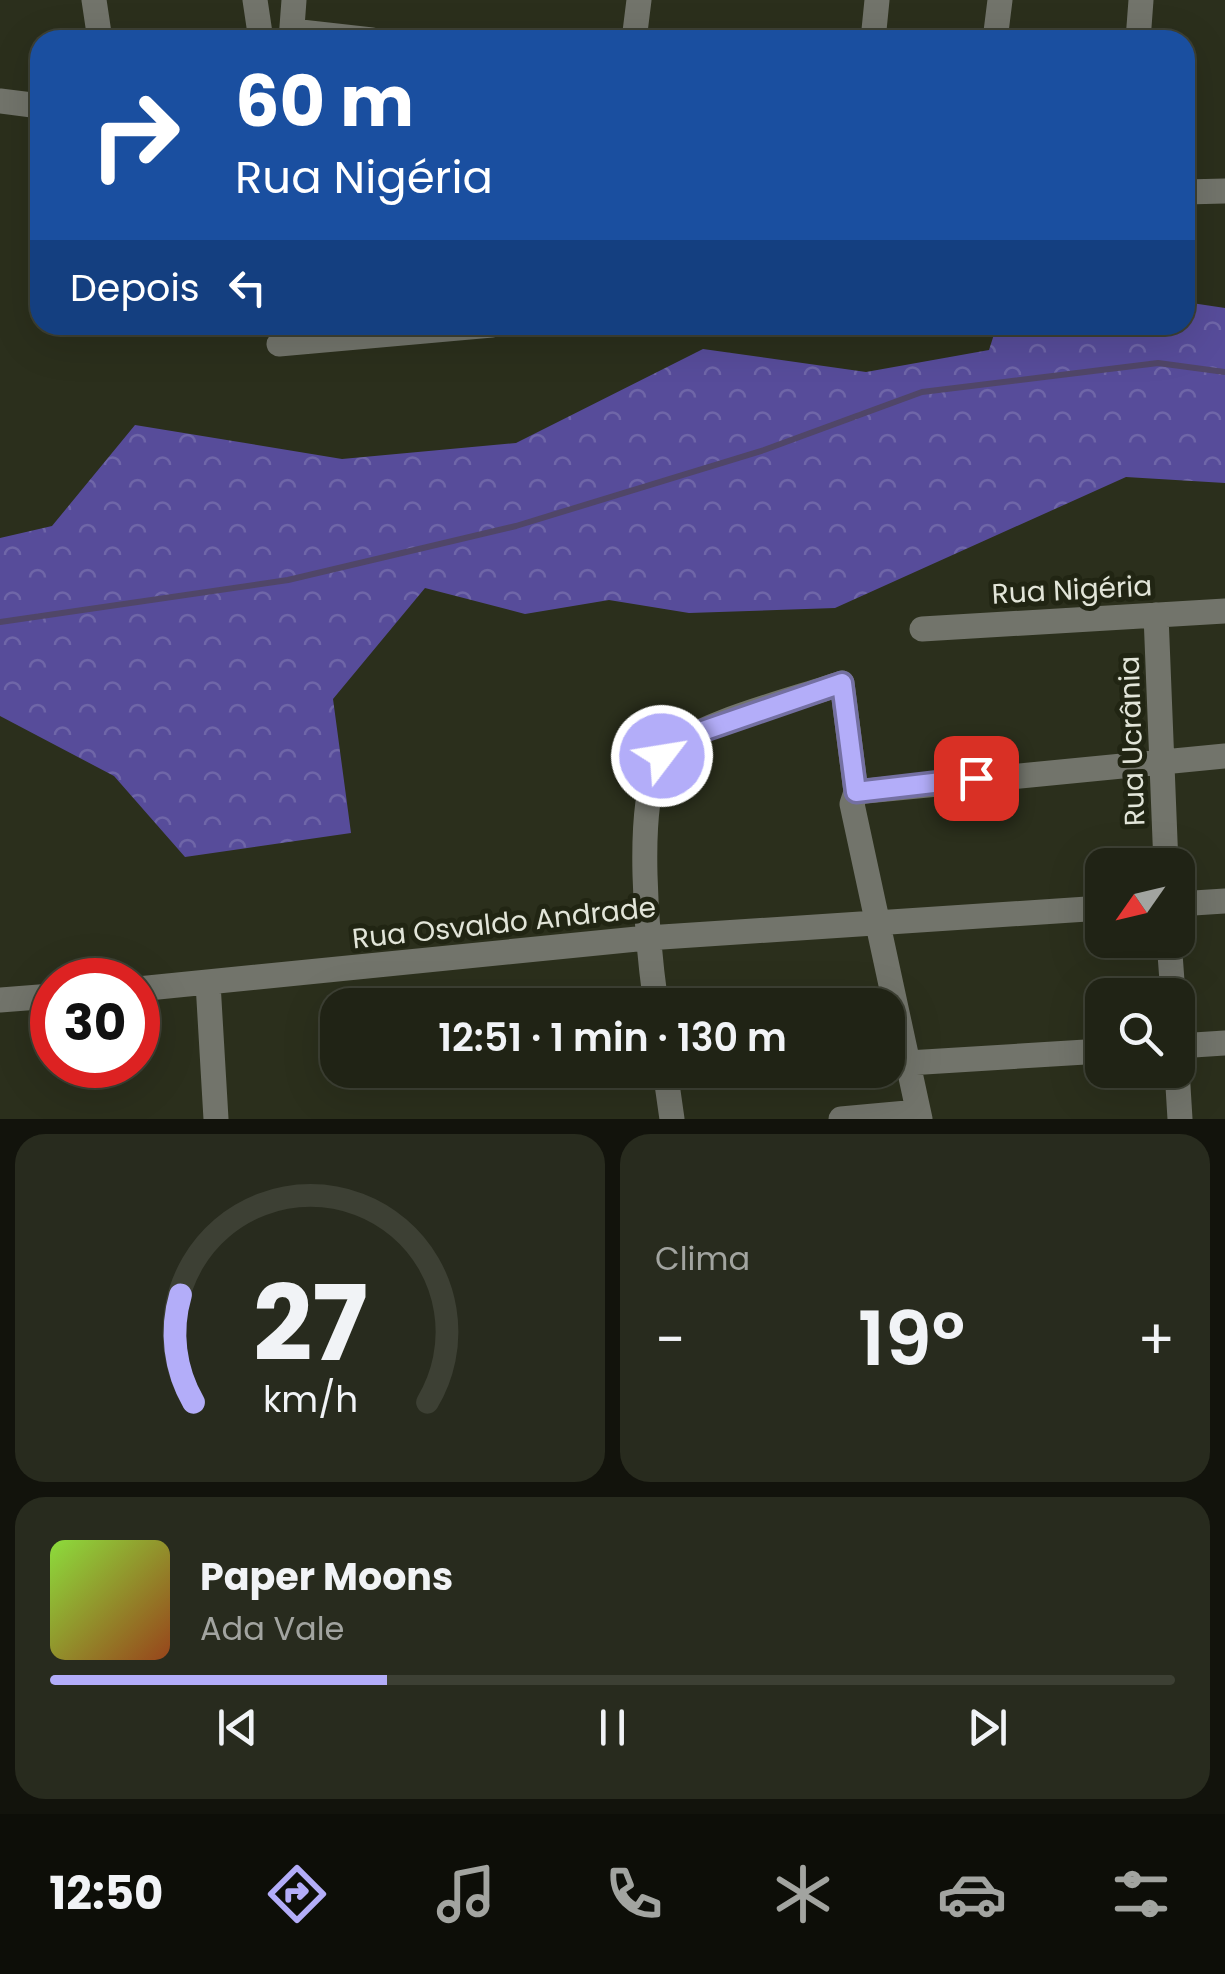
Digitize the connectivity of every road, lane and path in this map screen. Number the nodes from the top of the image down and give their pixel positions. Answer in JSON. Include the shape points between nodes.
{"nodes":[{"id":1,"x":94,"y":0,"type":"edge"},
{"id":2,"x":255,"y":0,"type":"edge"},
{"id":3,"x":294,"y":0,"type":"edge"},
{"id":4,"x":640,"y":0,"type":"edge"},
{"id":5,"x":877,"y":0,"type":"edge"},
{"id":6,"x":1000,"y":0,"type":"edge"},
{"id":7,"x":1141,"y":0,"type":"edge"},
{"id":8,"x":98,"y":30,"type":"edge"},
{"id":9,"x":260,"y":30,"type":"edge"},
{"id":10,"x":291,"y":30,"type":"edge"},
{"id":11,"x":636,"y":30,"type":"edge"},
{"id":12,"x":874,"y":30,"type":"edge"},
{"id":13,"x":996,"y":30,"type":"edge"},
{"id":14,"x":1139,"y":30,"type":"edge"},
{"id":15,"x":0,"y":102,"type":"edge"},
{"id":16,"x":30,"y":105,"type":"edge"},
{"id":17,"x":1224,"y":191,"type":"edge"},
{"id":18,"x":1195,"y":192,"type":"edge"},
{"id":19,"x":380,"y":335,"type":"edge"},
{"id":20,"x":279,"y":344,"type":"dead end"},
{"id":21,"x":1225,"y":612,"type":"edge"},
{"id":22,"x":1156,"y":614,"type":"junction"},
{"id":23,"x":922,"y":629,"type":"dead end"},
{"id":24,"x":1225,"y":756,"type":"edge"},
{"id":25,"x":1164,"y":760,"type":"junction"},
{"id":26,"x":854,"y":798,"type":"junction"},
{"id":27,"x":1166,"y":848,"type":"edge"},
{"id":28,"x":1225,"y":901,"type":"edge"},
{"id":29,"x":1195,"y":903,"type":"edge"},
{"id":30,"x":1085,"y":909,"type":"edge"},
{"id":31,"x":877,"y":921,"type":"junction"},
{"id":32,"x":647,"y":938,"type":"junction"},
{"id":33,"x":208,"y":984,"type":"junction"},
{"id":34,"x":160,"y":987,"type":"edge"},
{"id":35,"x":654,"y":988,"type":"edge"},
{"id":36,"x":30,"y":998,"type":"edge"},
{"id":37,"x":0,"y":1000,"type":"edge"},
{"id":38,"x":1225,"y":1043,"type":"edge"},
{"id":39,"x":1195,"y":1045,"type":"edge"},
{"id":40,"x":1085,"y":1052,"type":"edge"},
{"id":41,"x":908,"y":1063,"type":"junction"},
{"id":42,"x":668,"y":1088,"type":"edge"},
{"id":43,"x":1178,"y":1088,"type":"edge"},
{"id":44,"x":919,"y":1116,"type":"edge"},
{"id":45,"x":216,"y":1119,"type":"edge"},
{"id":46,"x":672,"y":1119,"type":"edge"},
{"id":47,"x":842,"y":1119,"type":"edge"},
{"id":48,"x":1180,"y":1119,"type":"edge"}],
"edges":[{"from":1,"to":8,"type":"street"},
{"from":2,"to":9,"type":"street"},
{"from":3,"to":10,"type":"street"},
{"from":4,"to":11,"type":"street"},
{"from":5,"to":12,"type":"street"},
{"from":6,"to":13,"type":"street"},
{"from":7,"to":14,"type":"street"},
{"from":15,"to":16,"type":"street"},
{"from":17,"to":18,"type":"street"},
{"from":19,"to":20,"type":"street"},
{"from":21,"to":22,"type":"street","name":"Rua Nigéria"},
{"from":22,"to":23,"type":"street","name":"Rua Nigéria"},
{"from":22,"to":25,"type":"street","name":"Rua Ucrânia"},
{"from":24,"to":25,"type":"street"},
{"from":25,"to":26,"type":"street"},
{"from":25,"to":27,"type":"street","name":"Rua Ucrânia"},
{"from":26,"to":31,"type":"street"},
{"from":26,"to":32,"type":"street","via":[[842,683],[688,736],[662,756],[647,796]]},
{"from":28,"to":29,"type":"street"},
{"from":30,"to":31,"type":"street","name":"Rua Osvaldo Andrade"},
{"from":31,"to":32,"type":"street","name":"Rua Osvaldo Andrade"},
{"from":31,"to":41,"type":"street"},
{"from":32,"to":33,"type":"street","name":"Rua Osvaldo Andrade"},
{"from":32,"to":35,"type":"street"},
{"from":33,"to":34,"type":"street","name":"Rua Osvaldo Andrade"},
{"from":33,"to":45,"type":"street"},
{"from":36,"to":37,"type":"street"},
{"from":38,"to":39,"type":"street"},
{"from":40,"to":41,"type":"street"},
{"from":41,"to":44,"type":"street"},
{"from":42,"to":46,"type":"street"},
{"from":43,"to":48,"type":"street"},
{"from":44,"to":47,"type":"street"}]}
